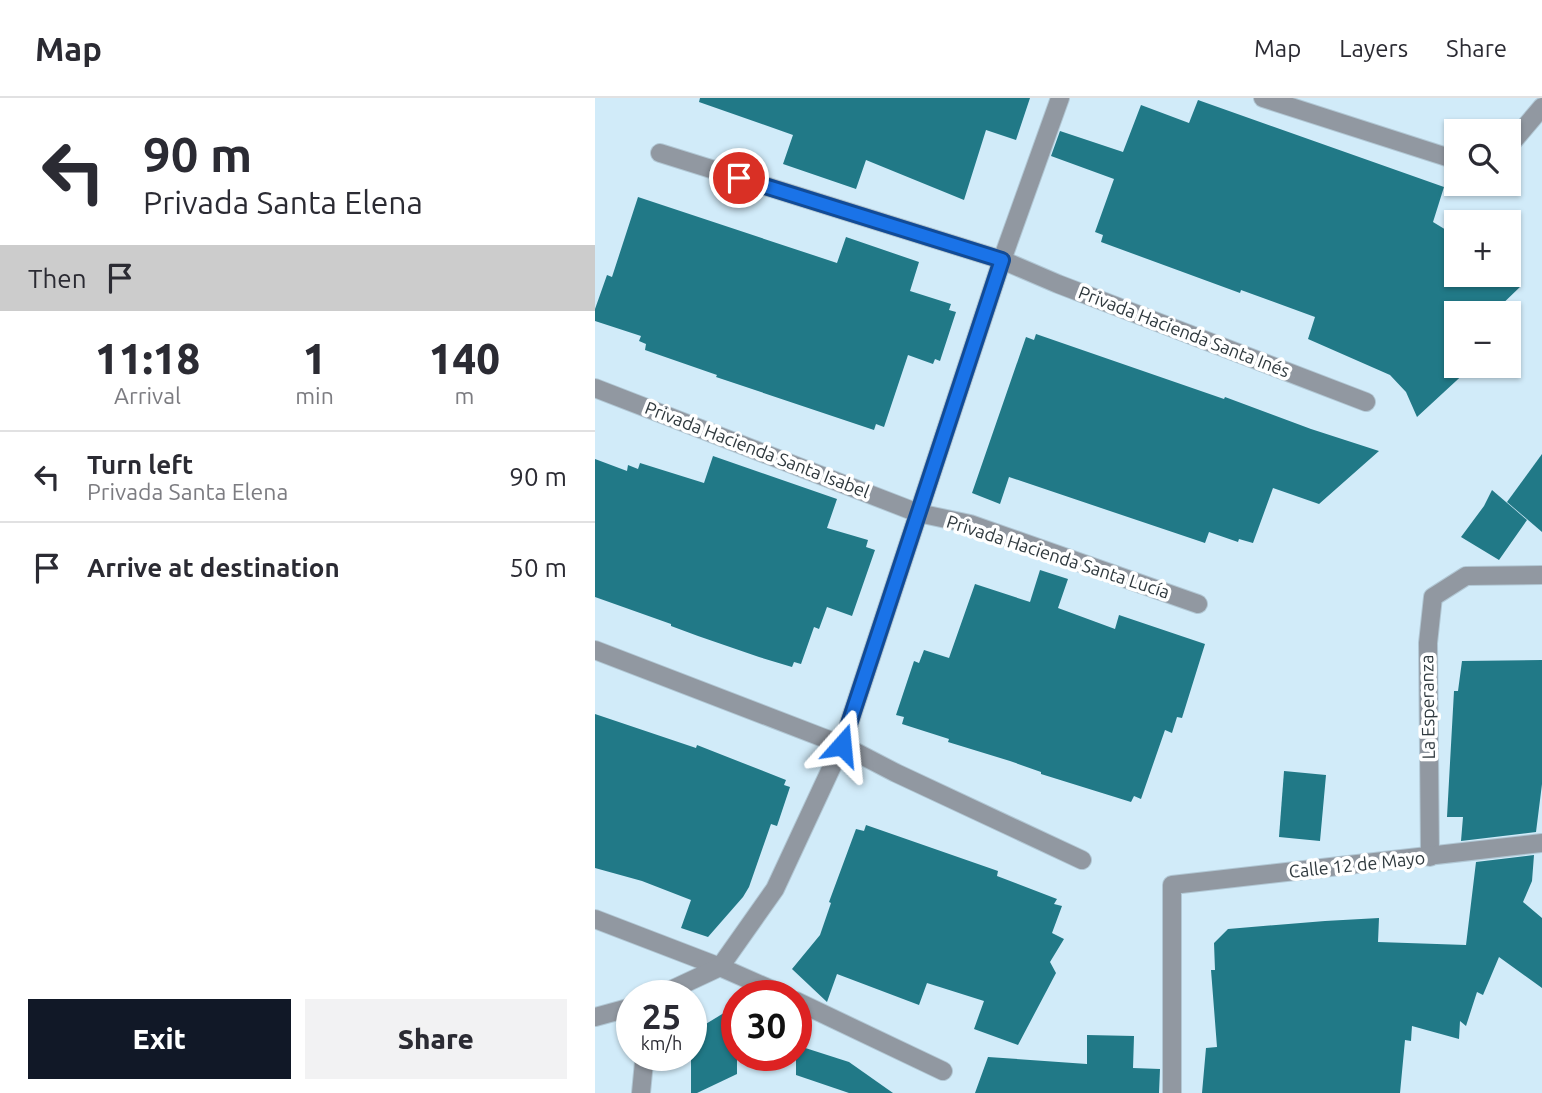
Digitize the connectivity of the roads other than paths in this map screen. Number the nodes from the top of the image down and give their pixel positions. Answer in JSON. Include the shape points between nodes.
{"nodes":[{"id":1,"x":1061,"y":98,"type":"edge"},
{"id":2,"x":1263,"y":98,"type":"edge"},
{"id":3,"x":1542,"y":107,"type":"edge"},
{"id":4,"x":1521,"y":132,"type":"edge"},
{"id":5,"x":660,"y":153,"type":"dead end"},
{"id":6,"x":1444,"y":156,"type":"edge"},
{"id":7,"x":1002,"y":260,"type":"junction"},
{"id":8,"x":595,"y":388,"type":"edge"},
{"id":9,"x":1366,"y":402,"type":"dead end"},
{"id":10,"x":918,"y":513,"type":"junction"},
{"id":11,"x":1542,"y":575,"type":"edge"},
{"id":12,"x":1198,"y":604,"type":"dead end"},
{"id":13,"x":595,"y":650,"type":"edge"},
{"id":14,"x":842,"y":745,"type":"junction"},
{"id":15,"x":1542,"y":843,"type":"edge"},
{"id":16,"x":1430,"y":857,"type":"junction"},
{"id":17,"x":1082,"y":860,"type":"dead end"},
{"id":18,"x":595,"y":919,"type":"edge"},
{"id":19,"x":720,"y":967,"type":"junction"},
{"id":20,"x":692,"y":980,"type":"edge"},
{"id":21,"x":750,"y":980,"type":"edge"},
{"id":22,"x":812,"y":1009,"type":"edge"},
{"id":23,"x":616,"y":1011,"type":"edge"},
{"id":24,"x":595,"y":1017,"type":"edge"},
{"id":25,"x":643,"y":1071,"type":"edge"},
{"id":26,"x":943,"y":1071,"type":"dead end"},
{"id":27,"x":641,"y":1093,"type":"edge"},
{"id":28,"x":1172,"y":1093,"type":"edge"}],
"edges":[{"from":1,"to":7,"type":"street"},
{"from":2,"to":6,"type":"street"},
{"from":3,"to":4,"type":"street"},
{"from":5,"to":7,"type":"street","name":"Privada Hacienda Santa Inés"},
{"from":7,"to":9,"type":"street","name":"Privada Hacienda Santa Inés"},
{"from":7,"to":10,"type":"street"},
{"from":8,"to":10,"type":"street","name":"Privada Hacienda Santa Isabel"},
{"from":10,"to":12,"type":"street","name":"Privada Hacienda Santa Lucía","via":[[970,524]]},
{"from":10,"to":14,"type":"street"},
{"from":11,"to":16,"type":"street","name":"La Esperanza","via":[[1466,576],[1433,597],[1428,643]]},
{"from":13,"to":14,"type":"street"},
{"from":14,"to":17,"type":"street"},
{"from":14,"to":19,"type":"street","via":[[775,889]]},
{"from":15,"to":16,"type":"street","name":"Calle 12 de Mayo"},
{"from":16,"to":28,"type":"street","name":"Calle 12 de Mayo","via":[[1172,885]]},
{"from":18,"to":19,"type":"street"},
{"from":19,"to":20,"type":"street"},
{"from":19,"to":21,"type":"street"},
{"from":22,"to":26,"type":"street"},
{"from":23,"to":24,"type":"street"},
{"from":25,"to":27,"type":"street"}]}
